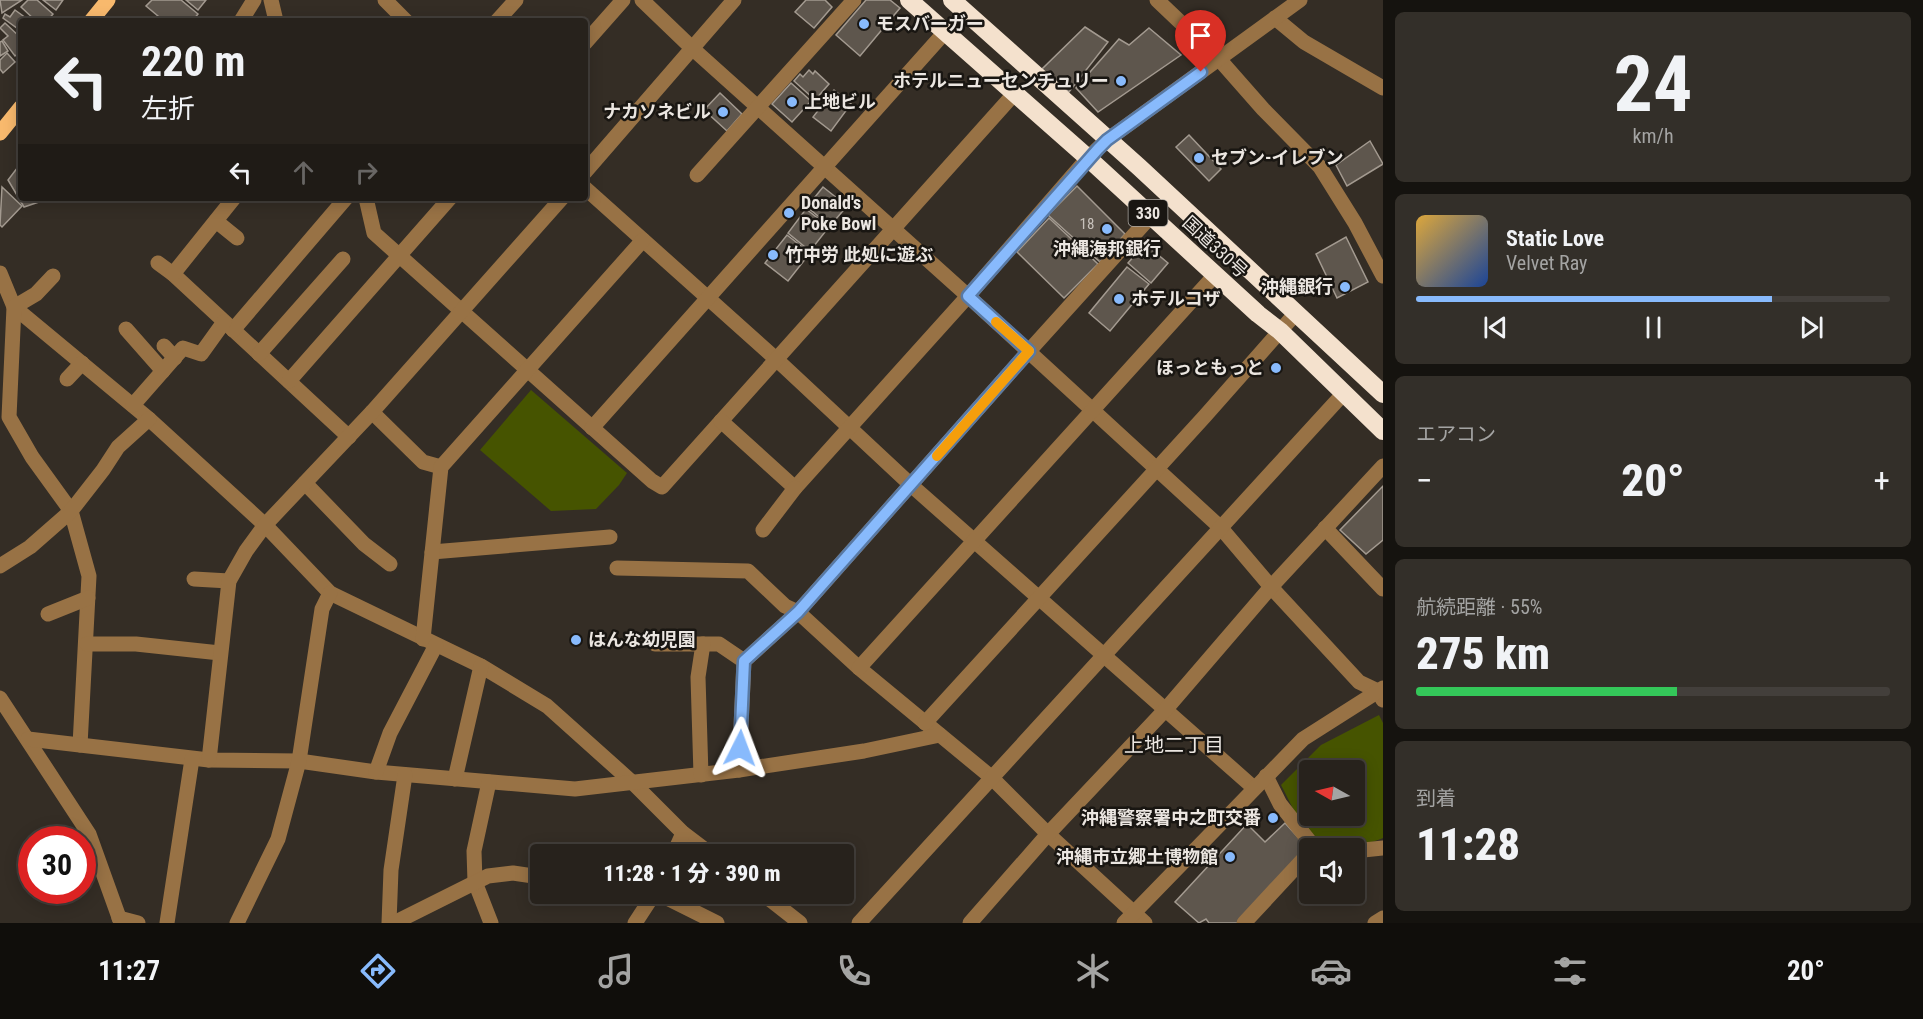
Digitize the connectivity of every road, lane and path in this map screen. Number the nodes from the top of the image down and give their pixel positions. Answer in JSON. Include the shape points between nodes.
{"nodes":[{"id":1,"x":108,"y":0,"type":"edge"},
{"id":2,"x":254,"y":0,"type":"edge"},
{"id":3,"x":271,"y":0,"type":"edge"},
{"id":4,"x":385,"y":0,"type":"edge"},
{"id":5,"x":516,"y":0,"type":"edge"},
{"id":6,"x":622,"y":0,"type":"edge"},
{"id":7,"x":642,"y":0,"type":"edge"},
{"id":8,"x":734,"y":0,"type":"edge"},
{"id":9,"x":854,"y":0,"type":"edge"},
{"id":10,"x":909,"y":0,"type":"edge"},
{"id":11,"x":952,"y":0,"type":"edge"},
{"id":12,"x":1157,"y":0,"type":"edge"},
{"id":13,"x":1300,"y":0,"type":"edge"},
{"id":14,"x":93,"y":18,"type":"edge"},
{"id":15,"x":243,"y":18,"type":"edge"},
{"id":16,"x":275,"y":18,"type":"edge"},
{"id":17,"x":403,"y":18,"type":"edge"},
{"id":18,"x":500,"y":18,"type":"edge"},
{"id":19,"x":1275,"y":18,"type":"junction"},
{"id":20,"x":945,"y":32,"type":"junction"},
{"id":21,"x":588,"y":40,"type":"edge"},
{"id":22,"x":693,"y":50,"type":"junction"},
{"id":23,"x":1219,"y":59,"type":"junction"},
{"id":24,"x":1383,"y":88,"type":"edge"},
{"id":25,"x":1014,"y":94,"type":"junction"},
{"id":26,"x":758,"y":108,"type":"junction"},
{"id":27,"x":18,"y":111,"type":"edge"},
{"id":28,"x":0,"y":133,"type":"edge"},
{"id":29,"x":1107,"y":140,"type":"junction"},
{"id":30,"x":1088,"y":158,"type":"junction"},
{"id":31,"x":824,"y":166,"type":"junction"},
{"id":32,"x":588,"y":169,"type":"edge"},
{"id":33,"x":697,"y":175,"type":"dead end"},
{"id":34,"x":588,"y":191,"type":"edge"},
{"id":35,"x":232,"y":201,"type":"edge"},
{"id":36,"x":343,"y":201,"type":"edge"},
{"id":37,"x":367,"y":201,"type":"edge"},
{"id":38,"x":447,"y":201,"type":"edge"},
{"id":39,"x":559,"y":201,"type":"edge"},
{"id":40,"x":1151,"y":216,"type":"junction"},
{"id":41,"x":216,"y":221,"type":"junction"},
{"id":42,"x":893,"y":228,"type":"junction"},
{"id":43,"x":237,"y":238,"type":"dead end"},
{"id":44,"x":643,"y":240,"type":"junction"},
{"id":45,"x":399,"y":255,"type":"junction"},
{"id":46,"x":343,"y":259,"type":"dead end"},
{"id":47,"x":158,"y":263,"type":"dead end"},
{"id":48,"x":0,"y":273,"type":"edge"},
{"id":49,"x":173,"y":274,"type":"junction"},
{"id":50,"x":1215,"y":274,"type":"junction"},
{"id":51,"x":53,"y":276,"type":"dead end"},
{"id":52,"x":1383,"y":276,"type":"edge"},
{"id":53,"x":968,"y":296,"type":"junction"},
{"id":54,"x":706,"y":297,"type":"junction"},
{"id":55,"x":14,"y":307,"type":"junction"},
{"id":56,"x":460,"y":310,"type":"junction"},
{"id":57,"x":1296,"y":313,"type":"junction"},
{"id":58,"x":229,"y":326,"type":"junction"},
{"id":59,"x":126,"y":329,"type":"dead end"},
{"id":60,"x":1280,"y":331,"type":"junction"},
{"id":61,"x":1029,"y":351,"type":"junction"},
{"id":62,"x":259,"y":354,"type":"junction"},
{"id":63,"x":776,"y":359,"type":"junction"},
{"id":64,"x":82,"y":363,"type":"junction"},
{"id":65,"x":526,"y":370,"type":"junction"},
{"id":66,"x":163,"y":372,"type":"junction"},
{"id":67,"x":67,"y":379,"type":"dead end"},
{"id":68,"x":289,"y":381,"type":"junction"},
{"id":69,"x":1344,"y":393,"type":"junction"},
{"id":70,"x":1383,"y":394,"type":"edge"},
{"id":71,"x":133,"y":405,"type":"junction"},
{"id":72,"x":1094,"y":410,"type":"junction"},
{"id":73,"x":372,"y":412,"type":"junction"},
{"id":74,"x":149,"y":418,"type":"junction"},
{"id":75,"x":4,"y":419,"type":"edge"},
{"id":76,"x":721,"y":421,"type":"junction"},
{"id":77,"x":851,"y":427,"type":"junction"},
{"id":78,"x":592,"y":428,"type":"junction"},
{"id":79,"x":1383,"y":431,"type":"edge"},
{"id":80,"x":350,"y":437,"type":"junction"},
{"id":81,"x":1383,"y":466,"type":"edge"},
{"id":82,"x":441,"y":467,"type":"junction"},
{"id":83,"x":1156,"y":467,"type":"junction"},
{"id":84,"x":305,"y":483,"type":"junction"},
{"id":85,"x":911,"y":485,"type":"junction"},
{"id":86,"x":795,"y":488,"type":"junction"},
{"id":87,"x":70,"y":511,"type":"junction"},
{"id":88,"x":265,"y":525,"type":"junction"},
{"id":89,"x":1221,"y":528,"type":"junction"},
{"id":90,"x":1325,"y":528,"type":"junction"},
{"id":91,"x":763,"y":530,"type":"dead end"},
{"id":92,"x":610,"y":537,"type":"dead end"},
{"id":93,"x":975,"y":540,"type":"junction"},
{"id":94,"x":432,"y":552,"type":"junction"},
{"id":95,"x":390,"y":564,"type":"dead end"},
{"id":96,"x":0,"y":566,"type":"edge"},
{"id":97,"x":617,"y":568,"type":"dead end"},
{"id":98,"x":194,"y":579,"type":"dead end"},
{"id":99,"x":229,"y":581,"type":"junction"},
{"id":100,"x":1272,"y":587,"type":"junction"},
{"id":101,"x":1383,"y":589,"type":"edge"},
{"id":102,"x":330,"y":593,"type":"junction"},
{"id":103,"x":88,"y":598,"type":"junction"},
{"id":104,"x":1039,"y":598,"type":"junction"},
{"id":105,"x":798,"y":612,"type":"junction"},
{"id":106,"x":48,"y":614,"type":"dead end"},
{"id":107,"x":430,"y":642,"type":"junction"},
{"id":108,"x":87,"y":644,"type":"junction"},
{"id":109,"x":654,"y":644,"type":"dead end"},
{"id":110,"x":703,"y":644,"type":"junction"},
{"id":111,"x":220,"y":653,"type":"junction"},
{"id":112,"x":1104,"y":655,"type":"junction"},
{"id":113,"x":744,"y":661,"type":"junction"},
{"id":114,"x":480,"y":666,"type":"junction"},
{"id":115,"x":859,"y":668,"type":"junction"},
{"id":116,"x":1381,"y":693,"type":"edge"},
{"id":117,"x":0,"y":698,"type":"edge"},
{"id":118,"x":1166,"y":710,"type":"junction"},
{"id":119,"x":925,"y":723,"type":"junction"},
{"id":120,"x":940,"y":735,"type":"junction"},
{"id":121,"x":28,"y":739,"type":"junction"},
{"id":122,"x":80,"y":746,"type":"junction"},
{"id":123,"x":192,"y":759,"type":"junction"},
{"id":124,"x":209,"y":760,"type":"junction"},
{"id":125,"x":299,"y":761,"type":"junction"},
{"id":126,"x":739,"y":770,"type":"junction"},
{"id":127,"x":376,"y":772,"type":"junction"},
{"id":128,"x":701,"y":774,"type":"junction"},
{"id":129,"x":405,"y":775,"type":"junction"},
{"id":130,"x":1266,"y":776,"type":"junction"},
{"id":131,"x":991,"y":777,"type":"junction"},
{"id":132,"x":455,"y":779,"type":"junction"},
{"id":133,"x":489,"y":782,"type":"junction"},
{"id":134,"x":633,"y":783,"type":"junction"},
{"id":135,"x":1254,"y":788,"type":"junction"},
{"id":136,"x":683,"y":833,"type":"junction"},
{"id":137,"x":1048,"y":834,"type":"junction"},
{"id":138,"x":1306,"y":838,"type":"edge"},
{"id":139,"x":678,"y":844,"type":"edge"},
{"id":140,"x":698,"y":844,"type":"edge"},
{"id":141,"x":1383,"y":848,"type":"edge"},
{"id":142,"x":1365,"y":850,"type":"edge"},
{"id":143,"x":1299,"y":865,"type":"edge"},
{"id":144,"x":530,"y":876,"type":"edge"},
{"id":145,"x":475,"y":882,"type":"junction"},
{"id":146,"x":647,"y":904,"type":"edge"},
{"id":147,"x":679,"y":904,"type":"edge"},
{"id":148,"x":776,"y":904,"type":"edge"},
{"id":149,"x":1383,"y":918,"type":"edge"},
{"id":150,"x":1134,"y":919,"type":"edge"},
{"id":151,"x":120,"y":920,"type":"edge"},
{"id":152,"x":138,"y":923,"type":"edge"},
{"id":153,"x":167,"y":923,"type":"edge"},
{"id":154,"x":237,"y":923,"type":"edge"},
{"id":155,"x":392,"y":923,"type":"edge"},
{"id":156,"x":491,"y":923,"type":"edge"},
{"id":157,"x":635,"y":923,"type":"edge"},
{"id":158,"x":717,"y":923,"type":"edge"},
{"id":159,"x":800,"y":923,"type":"edge"},
{"id":160,"x":859,"y":923,"type":"edge"},
{"id":161,"x":970,"y":923,"type":"edge"},
{"id":162,"x":1244,"y":923,"type":"edge"},
{"id":163,"x":1375,"y":923,"type":"edge"}],
"edges":[{"from":1,"to":14,"type":"main road"},
{"from":2,"to":15,"type":"street"},
{"from":3,"to":16,"type":"street"},
{"from":4,"to":17,"type":"street"},
{"from":5,"to":18,"type":"street"},
{"from":6,"to":21,"type":"street"},
{"from":7,"to":22,"type":"street"},
{"from":8,"to":22,"type":"street"},
{"from":9,"to":26,"type":"street"},
{"from":10,"to":20,"type":"highway","name":"国道330号","number":"330"},
{"from":11,"to":29,"type":"highway","name":"国道330号","number":"330"},
{"from":12,"to":23,"type":"street"},
{"from":13,"to":19,"type":"street"},
{"from":19,"to":23,"type":"street"},
{"from":19,"to":24,"type":"street","via":[[1304,42]]},
{"from":20,"to":25,"type":"highway","name":"国道330号","number":"330"},
{"from":20,"to":31,"type":"street"},
{"from":22,"to":26,"type":"street"},
{"from":22,"to":32,"type":"street"},
{"from":23,"to":29,"type":"street"},
{"from":23,"to":52,"type":"street","via":[[1320,167]]},
{"from":25,"to":30,"type":"highway","name":"国道330号","number":"330"},
{"from":25,"to":42,"type":"street"},
{"from":26,"to":31,"type":"street"},
{"from":26,"to":33,"type":"street"},
{"from":27,"to":28,"type":"main road"},
{"from":29,"to":30,"type":"street"},
{"from":29,"to":57,"type":"highway","name":"国道330号","number":"330"},
{"from":30,"to":40,"type":"highway","name":"国道330号","number":"330"},
{"from":30,"to":53,"type":"street"},
{"from":31,"to":42,"type":"street"},
{"from":31,"to":54,"type":"street"},
{"from":34,"to":44,"type":"street"},
{"from":35,"to":41,"type":"street"},
{"from":36,"to":58,"type":"street"},
{"from":37,"to":45,"type":"street","via":[[374,233]]},
{"from":38,"to":45,"type":"street"},
{"from":39,"to":56,"type":"street"},
{"from":40,"to":50,"type":"highway","name":"国道330号","number":"330"},
{"from":40,"to":61,"type":"street"},
{"from":41,"to":43,"type":"street"},
{"from":41,"to":49,"type":"street"},
{"from":42,"to":53,"type":"street"},
{"from":42,"to":63,"type":"street"},
{"from":44,"to":54,"type":"street"},
{"from":44,"to":65,"type":"street"},
{"from":45,"to":56,"type":"street"},
{"from":45,"to":68,"type":"street"},
{"from":46,"to":62,"type":"street"},
{"from":47,"to":49,"type":"street"},
{"from":48,"to":55,"type":"street"},
{"from":49,"to":58,"type":"street"},
{"from":50,"to":60,"type":"highway","name":"国道330号","number":"330"},
{"from":50,"to":72,"type":"street"},
{"from":51,"to":55,"type":"street","via":[[36,294]]},
{"from":53,"to":61,"type":"street"},
{"from":53,"to":77,"type":"street"},
{"from":54,"to":63,"type":"street"},
{"from":54,"to":78,"type":"street"},
{"from":55,"to":64,"type":"street"},
{"from":55,"to":75,"type":"street"},
{"from":56,"to":65,"type":"street"},
{"from":56,"to":73,"type":"street"},
{"from":57,"to":60,"type":"street"},
{"from":57,"to":70,"type":"highway","name":"国道330号","number":"330"},
{"from":58,"to":62,"type":"street"},
{"from":58,"to":66,"type":"street","via":[[201,354],[183,348],[170,352]]},
{"from":59,"to":66,"type":"street"},
{"from":60,"to":69,"type":"highway","name":"国道330号","number":"330"},
{"from":60,"to":83,"type":"street"},
{"from":61,"to":72,"type":"street"},
{"from":61,"to":85,"type":"street"},
{"from":62,"to":68,"type":"street"},
{"from":63,"to":76,"type":"street"},
{"from":63,"to":77,"type":"street"},
{"from":64,"to":67,"type":"street"},
{"from":64,"to":71,"type":"street"},
{"from":65,"to":78,"type":"street"},
{"from":65,"to":82,"type":"street"},
{"from":66,"to":71,"type":"street"},
{"from":68,"to":80,"type":"street"},
{"from":69,"to":79,"type":"highway","name":"国道330号","number":"330"},
{"from":69,"to":89,"type":"street"},
{"from":71,"to":74,"type":"street"},
{"from":72,"to":83,"type":"street"},
{"from":72,"to":93,"type":"street"},
{"from":73,"to":80,"type":"street"},
{"from":73,"to":82,"type":"street","via":[[423,462]]},
{"from":74,"to":87,"type":"street","via":[[118,447]]},
{"from":74,"to":88,"type":"street"},
{"from":75,"to":87,"type":"street"},
{"from":76,"to":78,"type":"street","via":[[662,487]]},
{"from":76,"to":86,"type":"street"},
{"from":77,"to":85,"type":"street"},
{"from":77,"to":86,"type":"street"},
{"from":80,"to":84,"type":"street"},
{"from":81,"to":90,"type":"street"},
{"from":82,"to":94,"type":"street"},
{"from":83,"to":89,"type":"street"},
{"from":83,"to":104,"type":"street"},
{"from":84,"to":88,"type":"street"},
{"from":84,"to":95,"type":"street","via":[[364,544]]},
{"from":85,"to":93,"type":"street"},
{"from":85,"to":105,"type":"street"},
{"from":86,"to":91,"type":"street"},
{"from":87,"to":96,"type":"street","via":[[30,547]]},
{"from":87,"to":103,"type":"street","via":[[89,576]]},
{"from":88,"to":99,"type":"street"},
{"from":88,"to":102,"type":"street"},
{"from":89,"to":100,"type":"street"},
{"from":89,"to":112,"type":"street"},
{"from":90,"to":100,"type":"street"},
{"from":90,"to":101,"type":"street"},
{"from":92,"to":94,"type":"street"},
{"from":93,"to":104,"type":"street"},
{"from":93,"to":115,"type":"street"},
{"from":94,"to":107,"type":"street"},
{"from":97,"to":105,"type":"street","via":[[748,571],[785,606]]},
{"from":98,"to":99,"type":"street"},
{"from":99,"to":111,"type":"street"},
{"from":100,"to":116,"type":"street","via":[[1359,682]]},
{"from":100,"to":118,"type":"street"},
{"from":102,"to":107,"type":"street"},
{"from":102,"to":125,"type":"street","via":[[322,609]]},
{"from":103,"to":106,"type":"street"},
{"from":103,"to":108,"type":"street"},
{"from":104,"to":112,"type":"street"},
{"from":104,"to":119,"type":"street"},
{"from":105,"to":113,"type":"street"},
{"from":105,"to":115,"type":"street"},
{"from":107,"to":114,"type":"street"},
{"from":107,"to":127,"type":"street"},
{"from":108,"to":111,"type":"street","via":[[136,644]]},
{"from":108,"to":122,"type":"street"},
{"from":109,"to":110,"type":"street"},
{"from":110,"to":113,"type":"street","via":[[719,644]]},
{"from":110,"to":128,"type":"street","via":[[698,678]]},
{"from":111,"to":124,"type":"street"},
{"from":112,"to":118,"type":"street"},
{"from":112,"to":131,"type":"street"},
{"from":113,"to":126,"type":"street"},
{"from":114,"to":132,"type":"street"},
{"from":114,"to":134,"type":"street","via":[[547,706]]},
{"from":115,"to":119,"type":"street"},
{"from":116,"to":130,"type":"street","via":[[1303,739]]},
{"from":117,"to":121,"type":"street"},
{"from":118,"to":135,"type":"street"},
{"from":118,"to":137,"type":"street"},
{"from":119,"to":120,"type":"street"},
{"from":120,"to":126,"type":"street"},
{"from":120,"to":131,"type":"street"},
{"from":121,"to":122,"type":"street"},
{"from":121,"to":151,"type":"street","via":[[89,834]]},
{"from":122,"to":123,"type":"street"},
{"from":123,"to":124,"type":"street"},
{"from":123,"to":153,"type":"street"},
{"from":124,"to":125,"type":"street"},
{"from":125,"to":127,"type":"street"},
{"from":125,"to":154,"type":"street","via":[[278,839]]},
{"from":126,"to":128,"type":"street"},
{"from":127,"to":129,"type":"street"},
{"from":128,"to":134,"type":"street"},
{"from":129,"to":132,"type":"street"},
{"from":129,"to":155,"type":"street","via":[[391,870]]},
{"from":130,"to":135,"type":"street"},
{"from":130,"to":138,"type":"street","via":[[1280,804]]},
{"from":131,"to":137,"type":"street"},
{"from":131,"to":160,"type":"street"},
{"from":132,"to":133,"type":"street"},
{"from":133,"to":134,"type":"street","via":[[574,789]]},
{"from":133,"to":145,"type":"street","via":[[474,851]]},
{"from":134,"to":136,"type":"street"},
{"from":135,"to":150,"type":"street"},
{"from":136,"to":139,"type":"street"},
{"from":136,"to":140,"type":"street"},
{"from":137,"to":150,"type":"street"},
{"from":137,"to":161,"type":"street"},
{"from":141,"to":142,"type":"street"},
{"from":143,"to":162,"type":"street"},
{"from":144,"to":145,"type":"street","via":[[513,873]]},
{"from":145,"to":155,"type":"street"},
{"from":145,"to":156,"type":"street"},
{"from":146,"to":157,"type":"street"},
{"from":147,"to":158,"type":"street"},
{"from":148,"to":159,"type":"street"},
{"from":149,"to":163,"type":"street"},
{"from":151,"to":152,"type":"street"}]}
